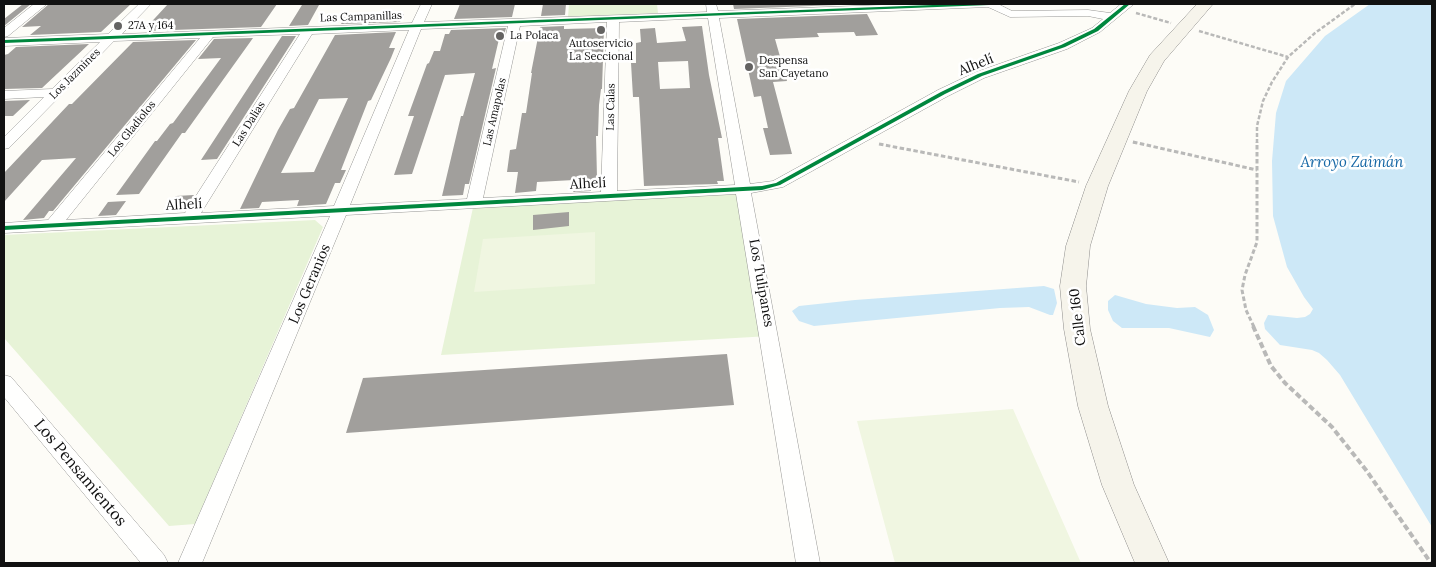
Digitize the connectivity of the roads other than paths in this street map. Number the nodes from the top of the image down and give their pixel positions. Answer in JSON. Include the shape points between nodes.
{"nodes":[{"id":1,"x":41,"y":4,"type":"edge"},
{"id":2,"x":145,"y":4,"type":"edge"},
{"id":3,"x":426,"y":4,"type":"edge"},
{"id":4,"x":989,"y":4,"type":"edge"},
{"id":5,"x":1204,"y":4,"type":"edge"},
{"id":6,"x":712,"y":9,"type":"edge"},
{"id":7,"x":1122,"y":10,"type":"edge"},
{"id":8,"x":613,"y":18,"type":"junction"},
{"id":9,"x":515,"y":22,"type":"junction"},
{"id":10,"x":417,"y":26,"type":"junction"},
{"id":11,"x":308,"y":30,"type":"junction"},
{"id":12,"x":4,"y":34,"type":"edge"},
{"id":13,"x":210,"y":34,"type":"junction"},
{"id":14,"x":112,"y":38,"type":"junction"},
{"id":15,"x":4,"y":42,"type":"edge"},
{"id":16,"x":56,"y":93,"type":"junction"},
{"id":17,"x":4,"y":95,"type":"edge"},
{"id":18,"x":4,"y":145,"type":"edge"},
{"id":19,"x":744,"y":188,"type":"junction"},
{"id":20,"x":609,"y":196,"type":"junction"},
{"id":21,"x":474,"y":203,"type":"junction"},
{"id":22,"x":341,"y":210,"type":"junction"},
{"id":23,"x":190,"y":218,"type":"junction"},
{"id":24,"x":53,"y":225,"type":"junction"},
{"id":25,"x":4,"y":228,"type":"edge"},
{"id":26,"x":4,"y":383,"type":"edge"},
{"id":27,"x":156,"y":563,"type":"edge"},
{"id":28,"x":190,"y":563,"type":"edge"},
{"id":29,"x":808,"y":563,"type":"edge"},
{"id":30,"x":1152,"y":563,"type":"edge"}],
"edges":[{"from":1,"to":12,"type":"street"},
{"from":2,"to":14,"type":"street","name":"Los Jazmines"},
{"from":3,"to":10,"type":"street","name":"Los Geranios"},
{"from":4,"to":6,"type":"street","name":"Las Campanillas"},
{"from":4,"to":7,"type":"street","via":[[1010,14]]},
{"from":5,"to":30,"type":"main road","name":"Calle 160","via":[[1156,59],[1138,90],[1096,186],[1078,246],[1073,286],[1077,329],[1093,406],[1118,485]]},
{"from":6,"to":8,"type":"street","name":"Las Campanillas"},
{"from":6,"to":19,"type":"street","name":"Los Tulipanes"},
{"from":7,"to":19,"type":"street","name":"Alhelí","via":[[1096,30],[1063,46],[980,75],[951,89],[778,184]]},
{"from":8,"to":9,"type":"street","name":"Las Campanillas"},
{"from":8,"to":20,"type":"street","name":"Las Calas"},
{"from":9,"to":10,"type":"street","name":"Las Campanillas"},
{"from":9,"to":21,"type":"street","name":"Las Amapolas"},
{"from":10,"to":11,"type":"street","name":"Las Campanillas"},
{"from":10,"to":22,"type":"street","name":"Los Geranios"},
{"from":11,"to":13,"type":"street","name":"Las Campanillas"},
{"from":11,"to":23,"type":"street","name":"Las Dalias"},
{"from":13,"to":14,"type":"street","name":"Las Campanillas"},
{"from":13,"to":24,"type":"street","name":"Los Gladiolos"},
{"from":14,"to":15,"type":"street","name":"Las Campanillas"},
{"from":14,"to":16,"type":"street","name":"Los Jazmines"},
{"from":16,"to":17,"type":"street"},
{"from":16,"to":18,"type":"street","name":"Los Jazmines"},
{"from":19,"to":20,"type":"street","name":"Alhelí"},
{"from":19,"to":29,"type":"street","name":"Los Tulipanes"},
{"from":20,"to":21,"type":"street","name":"Alhelí"},
{"from":21,"to":22,"type":"street","name":"Alhelí"},
{"from":22,"to":23,"type":"street","name":"Alhelí"},
{"from":22,"to":28,"type":"street","name":"Los Geranios"},
{"from":23,"to":24,"type":"street","name":"Alhelí"},
{"from":24,"to":25,"type":"street","name":"Alhelí"},
{"from":26,"to":27,"type":"street","name":"Los Pensamientos"}]}
